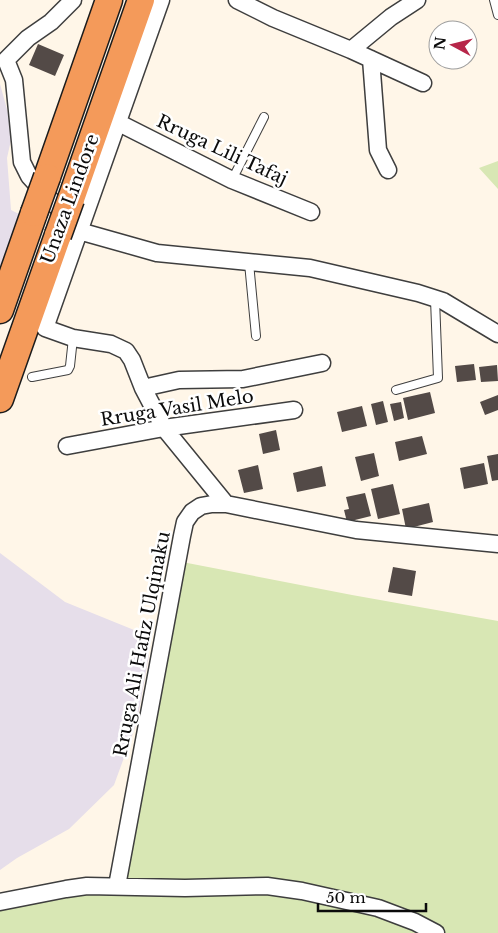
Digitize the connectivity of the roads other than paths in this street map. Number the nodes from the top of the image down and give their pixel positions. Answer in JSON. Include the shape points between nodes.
{"nodes":[{"id":1,"x":73,"y":0,"type":"edge"},
{"id":2,"x":110,"y":0,"type":"edge"},
{"id":3,"x":141,"y":0,"type":"edge"},
{"id":4,"x":161,"y":0,"type":"edge"},
{"id":5,"x":237,"y":0,"type":"edge"},
{"id":6,"x":417,"y":0,"type":"edge"},
{"id":7,"x":494,"y":0,"type":"edge"},
{"id":8,"x":498,"y":16,"type":"edge"},
{"id":9,"x":352,"y":50,"type":"junction"},
{"id":10,"x":3,"y":59,"type":"edge"},
{"id":11,"x":371,"y":59,"type":"junction"},
{"id":12,"x":423,"y":83,"type":"dead end"},
{"id":13,"x":264,"y":117,"type":"dead end"},
{"id":14,"x":117,"y":122,"type":"junction"},
{"id":15,"x":388,"y":170,"type":"dead end"},
{"id":16,"x":232,"y":180,"type":"junction"},
{"id":17,"x":312,"y":212,"type":"dead end"},
{"id":18,"x":68,"y":233,"type":"junction"},
{"id":19,"x":250,"y":263,"type":"junction"},
{"id":20,"x":434,"y":298,"type":"junction"},
{"id":21,"x":0,"y":310,"type":"edge"},
{"id":22,"x":498,"y":334,"type":"edge"},
{"id":23,"x":256,"y":336,"type":"dead end"},
{"id":24,"x":73,"y":338,"type":"junction"},
{"id":25,"x":322,"y":362,"type":"dead end"},
{"id":26,"x":32,"y":377,"type":"dead end"},
{"id":27,"x":143,"y":388,"type":"junction"},
{"id":28,"x":396,"y":390,"type":"dead end"},
{"id":29,"x":0,"y":399,"type":"edge"},
{"id":30,"x":294,"y":410,"type":"dead end"},
{"id":31,"x":164,"y":428,"type":"junction"},
{"id":32,"x":67,"y":446,"type":"dead end"},
{"id":33,"x":226,"y":504,"type":"junction"},
{"id":34,"x":498,"y":544,"type":"edge"},
{"id":35,"x":117,"y":886,"type":"junction"},
{"id":36,"x":0,"y":902,"type":"edge"},
{"id":37,"x":436,"y":933,"type":"edge"}],
"edges":[{"from":1,"to":10,"type":"street","via":[[51,22]]},
{"from":2,"to":21,"type":"highway","name":"Unaza Lindore","bridge":true},
{"from":3,"to":18,"type":"highway","name":"Unaza Lindore","bridge":true,"via":[[71,199]]},
{"from":4,"to":14,"type":"street"},
{"from":5,"to":9,"type":"street"},
{"from":6,"to":9,"type":"street"},
{"from":7,"to":8,"type":"lane"},
{"from":9,"to":11,"type":"street"},
{"from":10,"to":18,"type":"street","via":[[14,80],[22,162]]},
{"from":11,"to":12,"type":"street"},
{"from":11,"to":15,"type":"street","via":[[378,150]]},
{"from":13,"to":16,"type":"lane"},
{"from":14,"to":16,"type":"street","name":"Rruga Lili Tafaj"},
{"from":14,"to":18,"type":"street"},
{"from":16,"to":17,"type":"street","name":"Rruga Lili Tafaj"},
{"from":18,"to":19,"type":"street","via":[[157,253]]},
{"from":18,"to":24,"type":"street","via":[[45,328]]},
{"from":18,"to":29,"type":"highway","name":"Unaza Lindore"},
{"from":19,"to":20,"type":"street","via":[[310,268]]},
{"from":19,"to":23,"type":"lane"},
{"from":20,"to":22,"type":"street"},
{"from":20,"to":28,"type":"lane","via":[[438,378]]},
{"from":24,"to":26,"type":"lane","via":[[68,370]]},
{"from":24,"to":27,"type":"street","via":[[111,344],[126,351]]},
{"from":25,"to":27,"type":"street","via":[[242,378],[179,380]]},
{"from":27,"to":31,"type":"street"},
{"from":30,"to":31,"type":"street","name":"Rruga Vasil Melo"},
{"from":31,"to":32,"type":"street","name":"Rruga Vasil Melo"},
{"from":31,"to":33,"type":"street"},
{"from":33,"to":34,"type":"street","name":"Rruga Ali Hafiz Ulqinaku","via":[[356,530]]},
{"from":33,"to":35,"type":"street","name":"Rruga Ali Hafiz Ulqinaku","via":[[201,506],[185,522]]},
{"from":35,"to":36,"type":"street","via":[[87,886]]},
{"from":35,"to":37,"type":"street","via":[[276,887],[378,908]]}]}
